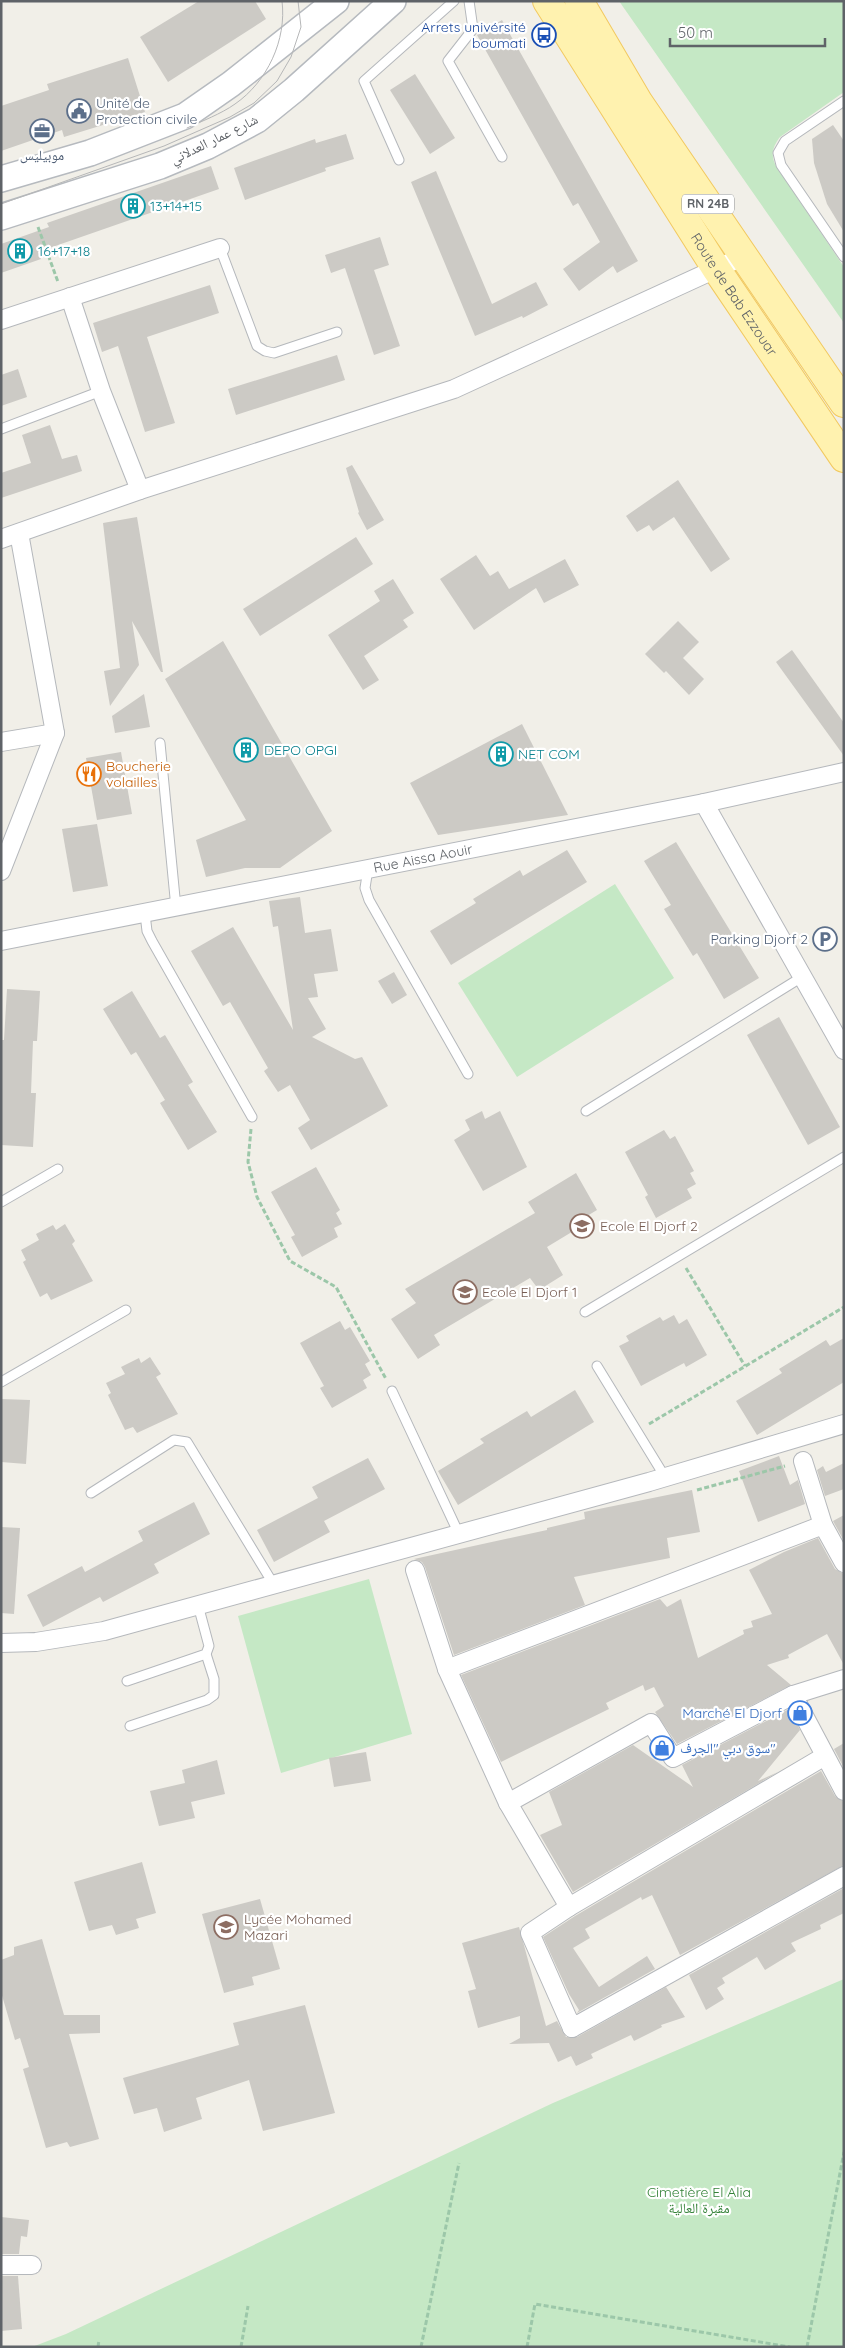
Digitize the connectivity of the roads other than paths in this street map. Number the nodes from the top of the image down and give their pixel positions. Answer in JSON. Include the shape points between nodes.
{"nodes":[{"id":1,"x":336,"y":1,"type":"edge"},
{"id":2,"x":393,"y":1,"type":"edge"},
{"id":3,"x":454,"y":1,"type":"edge"},
{"id":4,"x":469,"y":1,"type":"edge"},
{"id":5,"x":547,"y":1,"type":"edge"},
{"id":6,"x":579,"y":1,"type":"edge"},
{"id":7,"x":844,"y":101,"type":"edge"},
{"id":8,"x":502,"y":157,"type":"dead end"},
{"id":9,"x":400,"y":160,"type":"dead end"},
{"id":10,"x":1,"y":179,"type":"edge"},
{"id":11,"x":1,"y":217,"type":"edge"},
{"id":12,"x":220,"y":248,"type":"joint"},
{"id":13,"x":744,"y":256,"type":"junction"},
{"id":14,"x":844,"y":257,"type":"edge"},
{"id":15,"x":717,"y":270,"type":"junction"},
{"id":16,"x":67,"y":298,"type":"junction"},
{"id":17,"x":1,"y":320,"type":"edge"},
{"id":18,"x":337,"y":332,"type":"dead end"},
{"id":19,"x":101,"y":391,"type":"junction"},
{"id":20,"x":844,"y":402,"type":"edge"},
{"id":21,"x":1,"y":429,"type":"edge"},
{"id":22,"x":844,"y":458,"type":"edge"},
{"id":23,"x":140,"y":490,"type":"junction"},
{"id":24,"x":19,"y":533,"type":"junction"},
{"id":25,"x":1,"y":539,"type":"edge"},
{"id":26,"x":56,"y":734,"type":"junction"},
{"id":27,"x":1,"y":742,"type":"edge"},
{"id":28,"x":160,"y":743,"type":"dead end"},
{"id":29,"x":844,"y":772,"type":"edge"},
{"id":30,"x":704,"y":803,"type":"junction"},
{"id":31,"x":368,"y":868,"type":"junction"},
{"id":32,"x":1,"y":871,"type":"edge"},
{"id":33,"x":176,"y":908,"type":"junction"},
{"id":34,"x":145,"y":914,"type":"junction"},
{"id":35,"x":1,"y":941,"type":"edge"},
{"id":36,"x":802,"y":978,"type":"junction"},
{"id":37,"x":844,"y":1050,"type":"edge"},
{"id":38,"x":468,"y":1074,"type":"dead end"},
{"id":39,"x":586,"y":1111,"type":"dead end"},
{"id":40,"x":252,"y":1118,"type":"road end"},
{"id":41,"x":844,"y":1157,"type":"edge"},
{"id":42,"x":58,"y":1169,"type":"dead end"},
{"id":43,"x":1,"y":1202,"type":"edge"},
{"id":44,"x":126,"y":1310,"type":"dead end"},
{"id":45,"x":585,"y":1312,"type":"dead end"},
{"id":46,"x":597,"y":1366,"type":"dead end"},
{"id":47,"x":1,"y":1382,"type":"edge"},
{"id":48,"x":392,"y":1391,"type":"road end"},
{"id":49,"x":844,"y":1424,"type":"edge"},
{"id":50,"x":803,"y":1461,"type":"dead end"},
{"id":51,"x":665,"y":1477,"type":"junction"},
{"id":52,"x":91,"y":1493,"type":"dead end"},
{"id":53,"x":823,"y":1525,"type":"junction"},
{"id":54,"x":459,"y":1534,"type":"junction"},
{"id":55,"x":844,"y":1563,"type":"edge"},
{"id":56,"x":415,"y":1570,"type":"dead end"},
{"id":57,"x":274,"y":1584,"type":"junction"},
{"id":58,"x":198,"y":1605,"type":"junction"},
{"id":59,"x":1,"y":1643,"type":"edge"},
{"id":60,"x":206,"y":1654,"type":"junction"},
{"id":61,"x":447,"y":1669,"type":"junction"},
{"id":62,"x":844,"y":1678,"type":"edge"},
{"id":63,"x":127,"y":1682,"type":"dead end"},
{"id":64,"x":793,"y":1694,"type":"junction"},
{"id":65,"x":130,"y":1726,"type":"dead end"},
{"id":66,"x":825,"y":1756,"type":"junction"},
{"id":67,"x":844,"y":1791,"type":"edge"},
{"id":68,"x":508,"y":1803,"type":"junction"},
{"id":69,"x":844,"y":1876,"type":"edge"},
{"id":70,"x":569,"y":1907,"type":"junction"},
{"id":71,"x":1,"y":2265,"type":"edge"},
{"id":72,"x":32,"y":2265,"type":"dead end"}],
"edges":[{"from":1,"to":10,"type":"main road","via":[[185,116],[90,153]]},
{"from":2,"to":11,"type":"main road","name":"شارع عمار العدلاني","via":[[257,120],[160,166]]},
{"from":3,"to":9,"type":"lane","via":[[364,81]]},
{"from":4,"to":8,"type":"lane","via":[[473,29],[448,61]]},
{"from":5,"to":15,"type":"main road","name":"Route de Bab Ezzouar"},
{"from":6,"to":13,"type":"main road","name":"Route de Bab Ezzouar","number":"RN 24B","via":[[639,103]]},
{"from":7,"to":14,"type":"lane","via":[[785,141],[778,153],[781,165]]},
{"from":12,"to":16,"type":"street"},
{"from":12,"to":18,"type":"lane","via":[[257,346],[274,353]]},
{"from":13,"to":15,"type":"street"},
{"from":13,"to":20,"type":"main road","name":"Route de Bab Ezzouar","number":"RN 24B"},
{"from":15,"to":22,"type":"main road","name":"Route de Bab Ezzouar"},
{"from":15,"to":23,"type":"street","via":[[454,390]]},
{"from":16,"to":17,"type":"street"},
{"from":16,"to":19,"type":"street"},
{"from":19,"to":21,"type":"lane"},
{"from":19,"to":23,"type":"street"},
{"from":23,"to":24,"type":"street"},
{"from":24,"to":25,"type":"street"},
{"from":24,"to":26,"type":"street"},
{"from":26,"to":27,"type":"street"},
{"from":26,"to":32,"type":"street"},
{"from":28,"to":33,"type":"lane"},
{"from":29,"to":30,"type":"street","name":"Rue Aissa Aouir"},
{"from":30,"to":31,"type":"street","name":"Rue Aissa Aouir"},
{"from":30,"to":36,"type":"street"},
{"from":31,"to":33,"type":"street","name":"Rue Aissa Aouir"},
{"from":31,"to":38,"type":"lane","via":[[365,888],[369,900]]},
{"from":33,"to":34,"type":"street","name":"Rue Aissa Aouir"},
{"from":34,"to":35,"type":"street","name":"Rue Aissa Aouir"},
{"from":34,"to":40,"type":"lane","via":[[152,941]]},
{"from":36,"to":37,"type":"street"},
{"from":36,"to":39,"type":"lane"},
{"from":41,"to":45,"type":"lane"},
{"from":42,"to":43,"type":"lane"},
{"from":44,"to":47,"type":"lane"},
{"from":46,"to":51,"type":"lane"},
{"from":48,"to":54,"type":"lane"},
{"from":49,"to":51,"type":"street"},
{"from":50,"to":53,"type":"street"},
{"from":51,"to":54,"type":"street"},
{"from":52,"to":57,"type":"lane","via":[[174,1440],[187,1442]]},
{"from":53,"to":55,"type":"street"},
{"from":53,"to":61,"type":"street"},
{"from":54,"to":57,"type":"street"},
{"from":56,"to":61,"type":"street"},
{"from":57,"to":58,"type":"street"},
{"from":58,"to":59,"type":"street","via":[[104,1631],[36,1642]]},
{"from":58,"to":60,"type":"lane","via":[[208,1646]]},
{"from":60,"to":63,"type":"lane"},
{"from":60,"to":65,"type":"lane","via":[[214,1679],[214,1695]]},
{"from":61,"to":68,"type":"street"},
{"from":62,"to":64,"type":"street"},
{"from":64,"to":66,"type":"street"},
{"from":64,"to":68,"type":"street","via":[[673,1758],[651,1722]]},
{"from":66,"to":67,"type":"street"},
{"from":66,"to":70,"type":"street"},
{"from":68,"to":70,"type":"street"},
{"from":69,"to":70,"type":"street","via":[[572,2025],[530,1933]]},
{"from":71,"to":72,"type":"street"}]}
